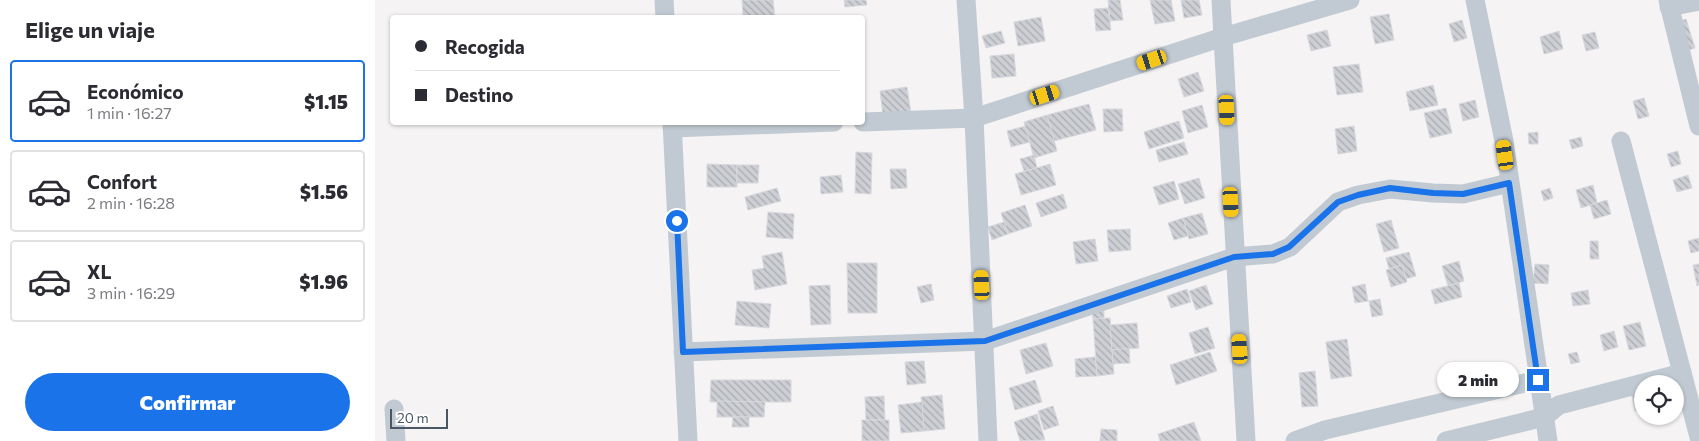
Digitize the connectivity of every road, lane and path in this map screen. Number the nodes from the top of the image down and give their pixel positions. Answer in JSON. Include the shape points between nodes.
{"nodes":[{"id":1,"x":664,"y":0,"type":"edge"},
{"id":2,"x":966,"y":0,"type":"edge"},
{"id":3,"x":1221,"y":0,"type":"edge"},
{"id":4,"x":1350,"y":0,"type":"edge"},
{"id":5,"x":1475,"y":0,"type":"edge"},
{"id":6,"x":1699,"y":0,"type":"edge"},
{"id":7,"x":1669,"y":4,"type":"edge"},
{"id":8,"x":665,"y":15,"type":"edge"},
{"id":9,"x":1223,"y":37,"type":"junction"},
{"id":10,"x":974,"y":118,"type":"junction"},
{"id":11,"x":865,"y":122,"type":"edge"},
{"id":12,"x":672,"y":125,"type":"edge"},
{"id":13,"x":1699,"y":126,"type":"edge"},
{"id":14,"x":1621,"y":141,"type":"dead end"},
{"id":15,"x":1509,"y":183,"type":"junction"},
{"id":16,"x":1234,"y":257,"type":"junction"},
{"id":17,"x":985,"y":341,"type":"junction"},
{"id":18,"x":683,"y":352,"type":"junction"},
{"id":19,"x":1682,"y":373,"type":"junction"},
{"id":20,"x":1538,"y":380,"type":"junction"},
{"id":21,"x":395,"y":409,"type":"dead end"},
{"id":22,"x":1544,"y":417,"type":"junction"},
{"id":23,"x":1699,"y":437,"type":"edge"},
{"id":24,"x":396,"y":441,"type":"edge"},
{"id":25,"x":688,"y":441,"type":"edge"},
{"id":26,"x":988,"y":441,"type":"edge"},
{"id":27,"x":1246,"y":441,"type":"edge"},
{"id":28,"x":1295,"y":441,"type":"edge"},
{"id":29,"x":1447,"y":441,"type":"edge"},
{"id":30,"x":1548,"y":441,"type":"edge"}],
"edges":[{"from":1,"to":8,"type":"street"},
{"from":2,"to":10,"type":"street"},
{"from":3,"to":9,"type":"street"},
{"from":4,"to":9,"type":"street"},
{"from":5,"to":15,"type":"street","via":[[1504,141]]},
{"from":6,"to":7,"type":"street"},
{"from":7,"to":13,"type":"street"},
{"from":9,"to":10,"type":"street"},
{"from":9,"to":16,"type":"street"},
{"from":10,"to":11,"type":"street"},
{"from":10,"to":17,"type":"street"},
{"from":12,"to":18,"type":"street"},
{"from":14,"to":19,"type":"street"},
{"from":15,"to":16,"type":"street","via":[[1463,194],[1390,188],[1358,195],[1338,202],[1289,247],[1273,254]]},
{"from":15,"to":20,"type":"street"},
{"from":16,"to":17,"type":"street"},
{"from":16,"to":27,"type":"street"},
{"from":17,"to":18,"type":"street"},
{"from":17,"to":26,"type":"street"},
{"from":18,"to":25,"type":"street"},
{"from":19,"to":22,"type":"street","via":[[1559,404]]},
{"from":19,"to":23,"type":"street"},
{"from":20,"to":22,"type":"street"},
{"from":20,"to":28,"type":"street","via":[[1325,430]]},
{"from":21,"to":24,"type":"street"},
{"from":22,"to":29,"type":"street"},
{"from":22,"to":30,"type":"street"}]}
